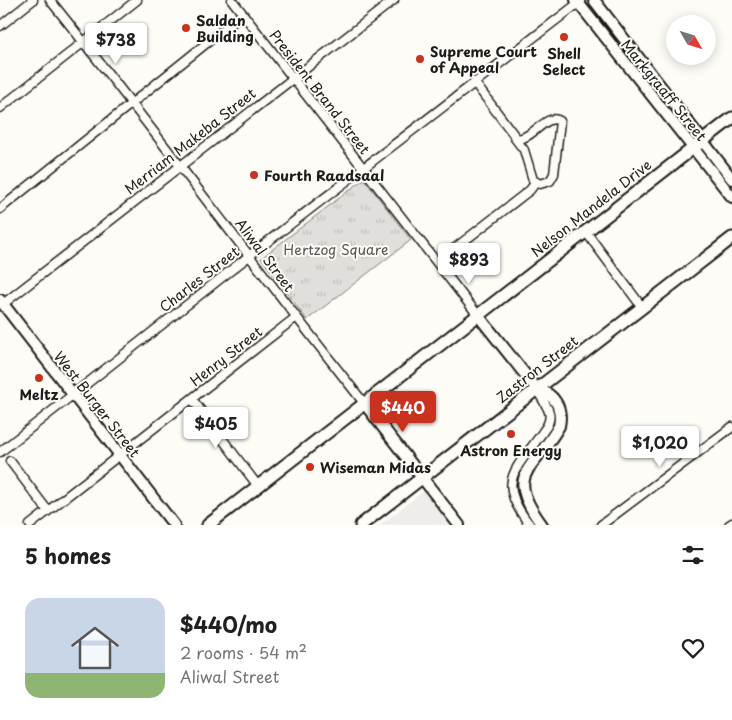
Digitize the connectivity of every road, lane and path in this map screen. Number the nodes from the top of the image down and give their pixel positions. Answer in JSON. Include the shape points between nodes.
{"nodes":[{"id":1,"x":33,"y":0,"type":"edge"},
{"id":2,"x":50,"y":0,"type":"edge"},
{"id":3,"x":137,"y":0,"type":"edge"},
{"id":4,"x":232,"y":0,"type":"edge"},
{"id":5,"x":394,"y":0,"type":"edge"},
{"id":6,"x":594,"y":0,"type":"edge"},
{"id":7,"x":579,"y":1,"type":"edge"},
{"id":8,"x":243,"y":14,"type":"junction"},
{"id":9,"x":0,"y":26,"type":"edge"},
{"id":10,"x":84,"y":42,"type":"junction"},
{"id":11,"x":292,"y":77,"type":"junction"},
{"id":12,"x":474,"y":82,"type":"junction"},
{"id":13,"x":131,"y":102,"type":"junction"},
{"id":14,"x":0,"y":108,"type":"edge"},
{"id":15,"x":732,"y":118,"type":"edge"},
{"id":16,"x":514,"y":138,"type":"junction"},
{"id":17,"x":698,"y":144,"type":"junction"},
{"id":18,"x":180,"y":165,"type":"junction"},
{"id":19,"x":363,"y":169,"type":"junction"},
{"id":20,"x":732,"y":179,"type":"edge"},
{"id":21,"x":536,"y":182,"type":"junction"},
{"id":22,"x":732,"y":197,"type":"edge"},
{"id":23,"x":0,"y":209,"type":"edge"},
{"id":24,"x":586,"y":232,"type":"junction"},
{"id":25,"x":732,"y":238,"type":"edge"},
{"id":26,"x":248,"y":256,"type":"junction"},
{"id":27,"x":437,"y":262,"type":"junction"},
{"id":28,"x":2,"y":302,"type":"edge"},
{"id":29,"x":642,"y":307,"type":"junction"},
{"id":30,"x":477,"y":314,"type":"junction"},
{"id":31,"x":295,"y":318,"type":"junction"},
{"id":32,"x":536,"y":388,"type":"junction"},
{"id":33,"x":72,"y":396,"type":"junction"},
{"id":34,"x":192,"y":399,"type":"junction"},
{"id":35,"x":364,"y":403,"type":"junction"},
{"id":36,"x":732,"y":427,"type":"edge"},
{"id":37,"x":0,"y":452,"type":"edge"},
{"id":38,"x":119,"y":456,"type":"junction"},
{"id":39,"x":10,"y":461,"type":"dead end"},
{"id":40,"x":422,"y":478,"type":"junction"},
{"id":41,"x":258,"y":486,"type":"junction"},
{"id":42,"x":48,"y":511,"type":"junction"},
{"id":43,"x":30,"y":525,"type":"edge"},
{"id":44,"x":174,"y":525,"type":"edge"},
{"id":45,"x":208,"y":525,"type":"edge"},
{"id":46,"x":361,"y":525,"type":"edge"},
{"id":47,"x":459,"y":525,"type":"edge"},
{"id":48,"x":530,"y":525,"type":"edge"},
{"id":49,"x":542,"y":525,"type":"edge"},
{"id":50,"x":601,"y":525,"type":"edge"}],
"edges":[{"from":1,"to":9,"type":"street"},
{"from":2,"to":10,"type":"street","name":"Aliwal Street"},
{"from":3,"to":10,"type":"street"},
{"from":4,"to":8,"type":"street","name":"President Brand Street"},
{"from":5,"to":11,"type":"street","name":"Merriam Makeba Street"},
{"from":6,"to":17,"type":"main road","name":"Markgraaff Street"},
{"from":7,"to":12,"type":"street","name":"Charles Street"},
{"from":7,"to":17,"type":"main road","name":"Markgraaff Street"},
{"from":8,"to":11,"type":"street","name":"President Brand Street"},
{"from":8,"to":13,"type":"street"},
{"from":10,"to":13,"type":"street","name":"Aliwal Street"},
{"from":10,"to":14,"type":"street"},
{"from":11,"to":18,"type":"street","name":"Merriam Makeba Street"},
{"from":11,"to":19,"type":"street","name":"President Brand Street"},
{"from":12,"to":16,"type":"street"},
{"from":12,"to":19,"type":"street","name":"Charles Street"},
{"from":13,"to":18,"type":"street","name":"Aliwal Street"},
{"from":13,"to":23,"type":"street"},
{"from":15,"to":17,"type":"highway","name":"Nelson Mandela Drive"},
{"from":16,"to":21,"type":"street","via":[[524,150],[529,173]]},
{"from":16,"to":21,"type":"street","via":[[528,136],[549,120],[560,121],[553,178],[546,184]]},
{"from":17,"to":20,"type":"main road","name":"Markgraaff Street"},
{"from":17,"to":22,"type":"main road","name":"Markgraaff Street"},
{"from":17,"to":24,"type":"highway","name":"Nelson Mandela Drive"},
{"from":18,"to":26,"type":"street","name":"Aliwal Street"},
{"from":18,"to":28,"type":"street","name":"Merriam Makeba Street"},
{"from":19,"to":26,"type":"street","name":"Charles Street"},
{"from":19,"to":27,"type":"street","name":"President Brand Street"},
{"from":21,"to":27,"type":"street"},
{"from":24,"to":29,"type":"street"},
{"from":24,"to":30,"type":"highway","name":"Nelson Mandela Drive"},
{"from":25,"to":29,"type":"highway","name":"Zastron Street"},
{"from":26,"to":31,"type":"street","name":"Aliwal Street"},
{"from":26,"to":33,"type":"street","name":"Charles Street"},
{"from":27,"to":30,"type":"street","name":"President Brand Street"},
{"from":28,"to":33,"type":"main road","name":"West Burger Street"},
{"from":29,"to":32,"type":"highway","name":"Zastron Street"},
{"from":30,"to":32,"type":"main road","name":"President Brand Street"},
{"from":30,"to":35,"type":"highway","name":"Nelson Mandela Drive"},
{"from":31,"to":34,"type":"street","name":"Henry Street"},
{"from":31,"to":35,"type":"street","name":"Aliwal Street"},
{"from":32,"to":40,"type":"highway","name":"Zastron Street"},
{"from":32,"to":48,"type":"street","via":[[550,420],[515,468],[512,488],[517,506]]},
{"from":32,"to":49,"type":"main road","name":"President Brand Street","via":[[550,393],[559,406],[560,419],[554,435],[529,468],[522,484],[528,506]]},
{"from":33,"to":37,"type":"street","name":"Charles Street"},
{"from":33,"to":38,"type":"main road","name":"West Burger Street"},
{"from":34,"to":38,"type":"street","name":"Henry Street"},
{"from":34,"to":41,"type":"street"},
{"from":35,"to":40,"type":"main road","name":"Aliwal Street"},
{"from":35,"to":41,"type":"highway","name":"Nelson Mandela Drive"},
{"from":36,"to":50,"type":"street"},
{"from":38,"to":42,"type":"street","name":"Henry Street"},
{"from":38,"to":44,"type":"main road","name":"West Burger Street"},
{"from":39,"to":42,"type":"street"},
{"from":40,"to":46,"type":"highway","name":"Zastron Street"},
{"from":40,"to":47,"type":"main road","name":"Aliwal Street"},
{"from":41,"to":45,"type":"highway","name":"Nelson Mandela Drive"},
{"from":42,"to":43,"type":"street","name":"Henry Street"}]}
